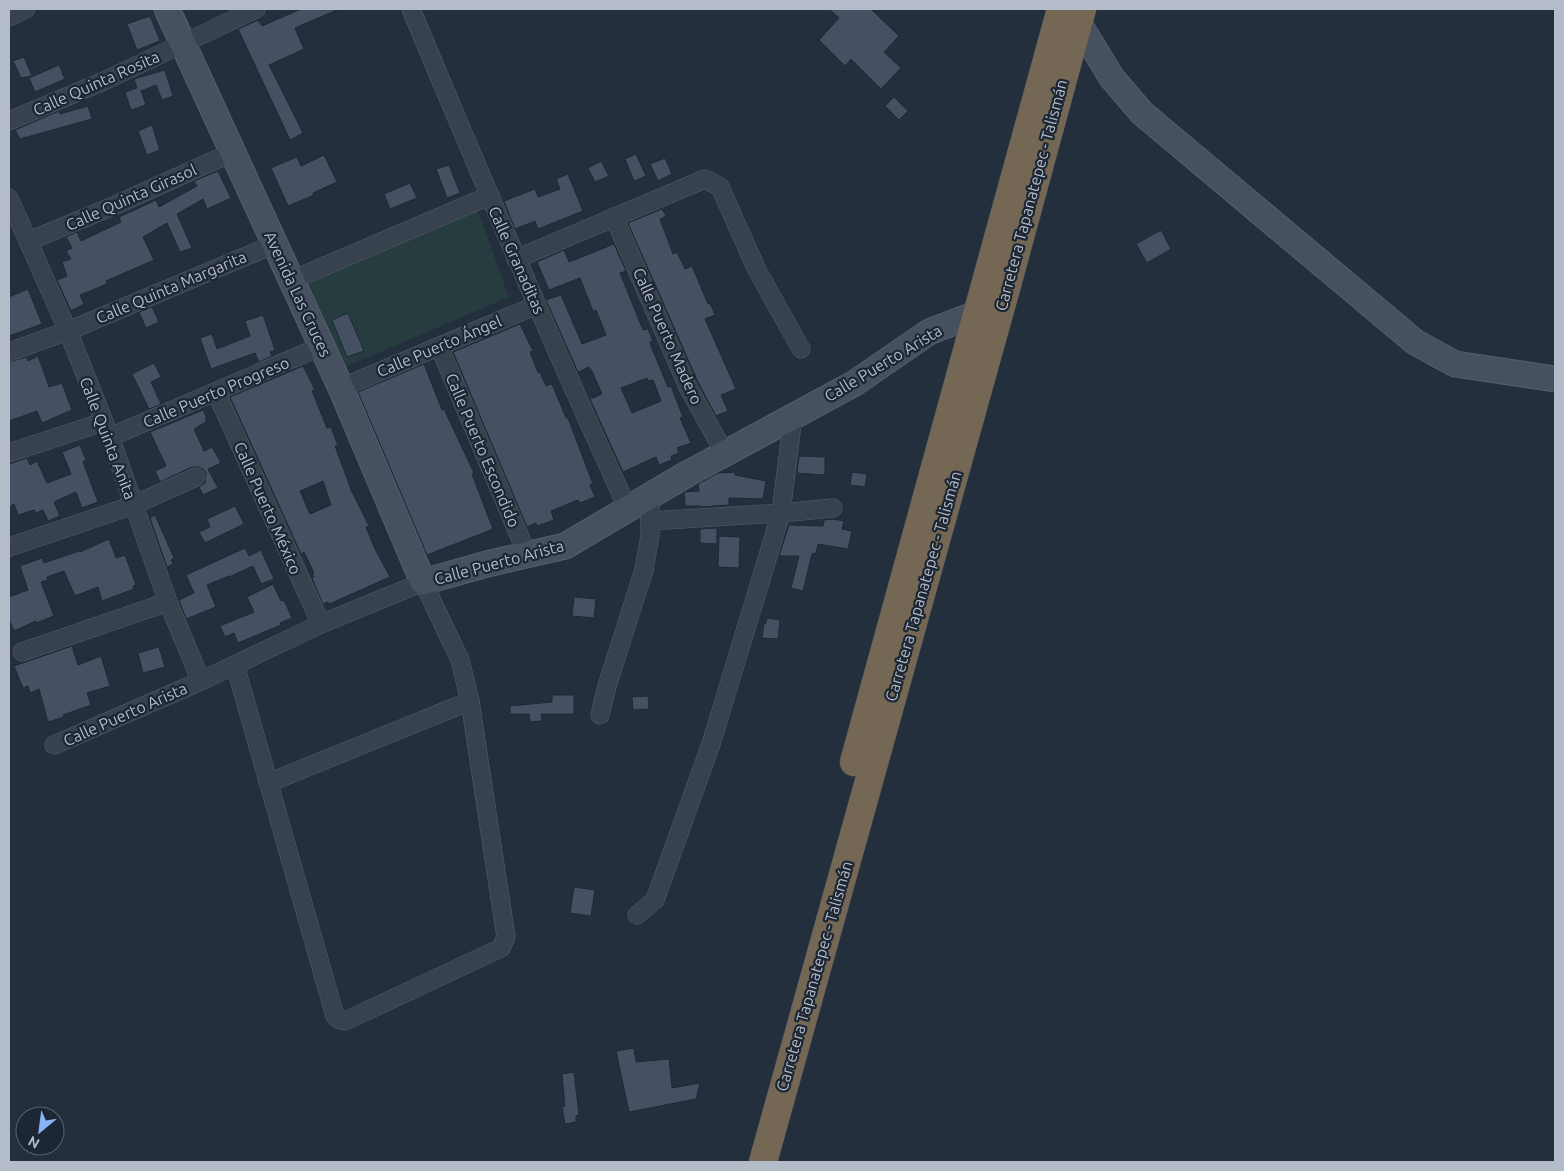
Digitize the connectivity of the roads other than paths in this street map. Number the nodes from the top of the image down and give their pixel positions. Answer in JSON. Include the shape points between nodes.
{"nodes":[{"id":1,"x":26,"y":9,"type":"edge"},
{"id":2,"x":167,"y":9,"type":"edge"},
{"id":3,"x":256,"y":9,"type":"edge"},
{"id":4,"x":411,"y":9,"type":"edge"},
{"id":5,"x":1073,"y":12,"type":"edge"},
{"id":6,"x":9,"y":17,"type":"edge"},
{"id":7,"x":183,"y":44,"type":"junction"},
{"id":8,"x":9,"y":121,"type":"edge"},
{"id":9,"x":232,"y":152,"type":"junction"},
{"id":10,"x":489,"y":196,"type":"junction"},
{"id":11,"x":9,"y":198,"type":"edge"},
{"id":12,"x":614,"y":217,"type":"junction"},
{"id":13,"x":29,"y":241,"type":"junction"},
{"id":14,"x":275,"y":244,"type":"junction"},
{"id":15,"x":516,"y":259,"type":"junction"},
{"id":16,"x":292,"y":280,"type":"junction"},
{"id":17,"x":537,"y":305,"type":"junction"},
{"id":18,"x":978,"y":313,"type":"junction"},
{"id":19,"x":68,"y":331,"type":"junction"},
{"id":20,"x":322,"y":346,"type":"junction"},
{"id":21,"x":439,"y":346,"type":"junction"},
{"id":22,"x":801,"y":349,"type":"dead end"},
{"id":23,"x":9,"y":352,"type":"edge"},
{"id":24,"x":1555,"y":379,"type":"edge"},
{"id":25,"x":341,"y":388,"type":"junction"},
{"id":26,"x":216,"y":392,"type":"junction"},
{"id":27,"x":793,"y":416,"type":"junction"},
{"id":28,"x":106,"y":429,"type":"junction"},
{"id":29,"x":9,"y":453,"type":"edge"},
{"id":30,"x":725,"y":454,"type":"junction"},
{"id":31,"x":196,"y":477,"type":"dead end"},
{"id":32,"x":650,"y":496,"type":"junction"},
{"id":33,"x":134,"y":505,"type":"junction"},
{"id":34,"x":833,"y":508,"type":"dead end"},
{"id":35,"x":628,"y":510,"type":"junction"},
{"id":36,"x":780,"y":513,"type":"junction"},
{"id":37,"x":650,"y":521,"type":"junction"},
{"id":38,"x":9,"y":547,"type":"edge"},
{"id":39,"x":527,"y":554,"type":"junction"},
{"id":40,"x":423,"y":582,"type":"junction"},
{"id":41,"x":168,"y":602,"type":"junction"},
{"id":42,"x":321,"y":624,"type":"junction"},
{"id":43,"x":22,"y":652,"type":"dead end"},
{"id":44,"x":235,"y":665,"type":"junction"},
{"id":45,"x":201,"y":681,"type":"junction"},
{"id":46,"x":470,"y":701,"type":"junction"},
{"id":47,"x":600,"y":715,"type":"dead end"},
{"id":48,"x":54,"y":745,"type":"dead end"},
{"id":49,"x":268,"y":783,"type":"junction"},
{"id":50,"x":637,"y":916,"type":"dead end"},
{"id":51,"x":743,"y":1162,"type":"edge"},
{"id":52,"x":763,"y":1162,"type":"edge"}],
"edges":[{"from":1,"to":6,"type":"street"},
{"from":2,"to":7,"type":"street","name":"Avenida Las Cruces"},
{"from":3,"to":7,"type":"street","name":"Calle Quinta Rosita"},
{"from":4,"to":10,"type":"street","name":"Calle Granaditas"},
{"from":5,"to":18,"type":"highway","name":"Carretera Tapanatepec - Talismán"},
{"from":5,"to":24,"type":"street","via":[[1112,78],[1142,113],[1415,342],[1455,364]]},
{"from":5,"to":52,"type":"highway","name":"Carretera Tapanatepec - Talismán","via":[[1002,304]]},
{"from":7,"to":8,"type":"street","name":"Calle Quinta Rosita","via":[[104,82]]},
{"from":7,"to":9,"type":"street","name":"Avenida Las Cruces"},
{"from":9,"to":13,"type":"street","name":"Calle Quinta Girasol"},
{"from":9,"to":14,"type":"street","name":"Avenida Las Cruces"},
{"from":10,"to":15,"type":"street","name":"Calle Granaditas"},
{"from":10,"to":16,"type":"street"},
{"from":11,"to":13,"type":"street","name":"Calle Quinta Anita"},
{"from":12,"to":15,"type":"street"},
{"from":12,"to":22,"type":"street","via":[[705,180],[720,187],[757,270]]},
{"from":12,"to":30,"type":"street","name":"Calle Puerto Madero","via":[[688,388]]},
{"from":13,"to":19,"type":"street","name":"Calle Quinta Anita"},
{"from":14,"to":16,"type":"street","name":"Avenida Las Cruces"},
{"from":14,"to":19,"type":"street","name":"Calle Quinta Margarita"},
{"from":15,"to":17,"type":"street","name":"Calle Granaditas"},
{"from":16,"to":20,"type":"street","name":"Avenida Las Cruces"},
{"from":17,"to":21,"type":"street","name":"Calle Puerto Ángel"},
{"from":17,"to":35,"type":"street","name":"Calle Granaditas"},
{"from":18,"to":27,"type":"street","name":"Calle Puerto Arista","via":[[929,332],[855,383]]},
{"from":18,"to":51,"type":"highway","name":"Carretera Tapanatepec - Talismán"},
{"from":19,"to":23,"type":"street","name":"Calle Quinta Margarita"},
{"from":19,"to":28,"type":"street","name":"Calle Quinta Anita"},
{"from":20,"to":25,"type":"street","name":"Avenida Las Cruces"},
{"from":20,"to":26,"type":"street","name":"Calle Puerto Progreso"},
{"from":21,"to":25,"type":"street","name":"Calle Puerto Ángel"},
{"from":21,"to":39,"type":"street","name":"Calle Puerto Escondido"},
{"from":25,"to":40,"type":"street","name":"Avenida Las Cruces"},
{"from":26,"to":28,"type":"street","name":"Calle Puerto Progreso"},
{"from":26,"to":42,"type":"street","name":"Calle Puerto México"},
{"from":27,"to":30,"type":"street","name":"Calle Puerto Arista"},
{"from":27,"to":36,"type":"street"},
{"from":28,"to":29,"type":"street","name":"Calle Puerto Progreso"},
{"from":28,"to":33,"type":"street","name":"Calle Quinta Anita"},
{"from":30,"to":32,"type":"street","name":"Calle Puerto Arista"},
{"from":31,"to":33,"type":"street"},
{"from":32,"to":35,"type":"street","name":"Calle Puerto Arista"},
{"from":32,"to":37,"type":"street"},
{"from":33,"to":38,"type":"street"},
{"from":33,"to":41,"type":"street","name":"Calle Quinta Anita"},
{"from":34,"to":36,"type":"street"},
{"from":35,"to":39,"type":"street","name":"Calle Puerto Arista","via":[[565,546]]},
{"from":36,"to":37,"type":"street"},
{"from":36,"to":50,"type":"street","via":[[711,744],[655,900]]},
{"from":37,"to":47,"type":"street","via":[[644,570]]},
{"from":39,"to":40,"type":"street","name":"Calle Puerto Arista"},
{"from":40,"to":42,"type":"street","name":"Calle Puerto Arista"},
{"from":40,"to":46,"type":"street","via":[[460,660]]},
{"from":41,"to":43,"type":"street"},
{"from":41,"to":45,"type":"street","name":"Calle Quinta Anita"},
{"from":42,"to":44,"type":"street","name":"Calle Puerto Arista"},
{"from":44,"to":45,"type":"street","name":"Calle Puerto Arista"},
{"from":44,"to":49,"type":"street"},
{"from":45,"to":48,"type":"street","name":"Calle Puerto Arista"},
{"from":46,"to":49,"type":"street"},
{"from":46,"to":49,"type":"street","via":[[506,938],[501,948],[345,1021],[335,1016]]}]}
